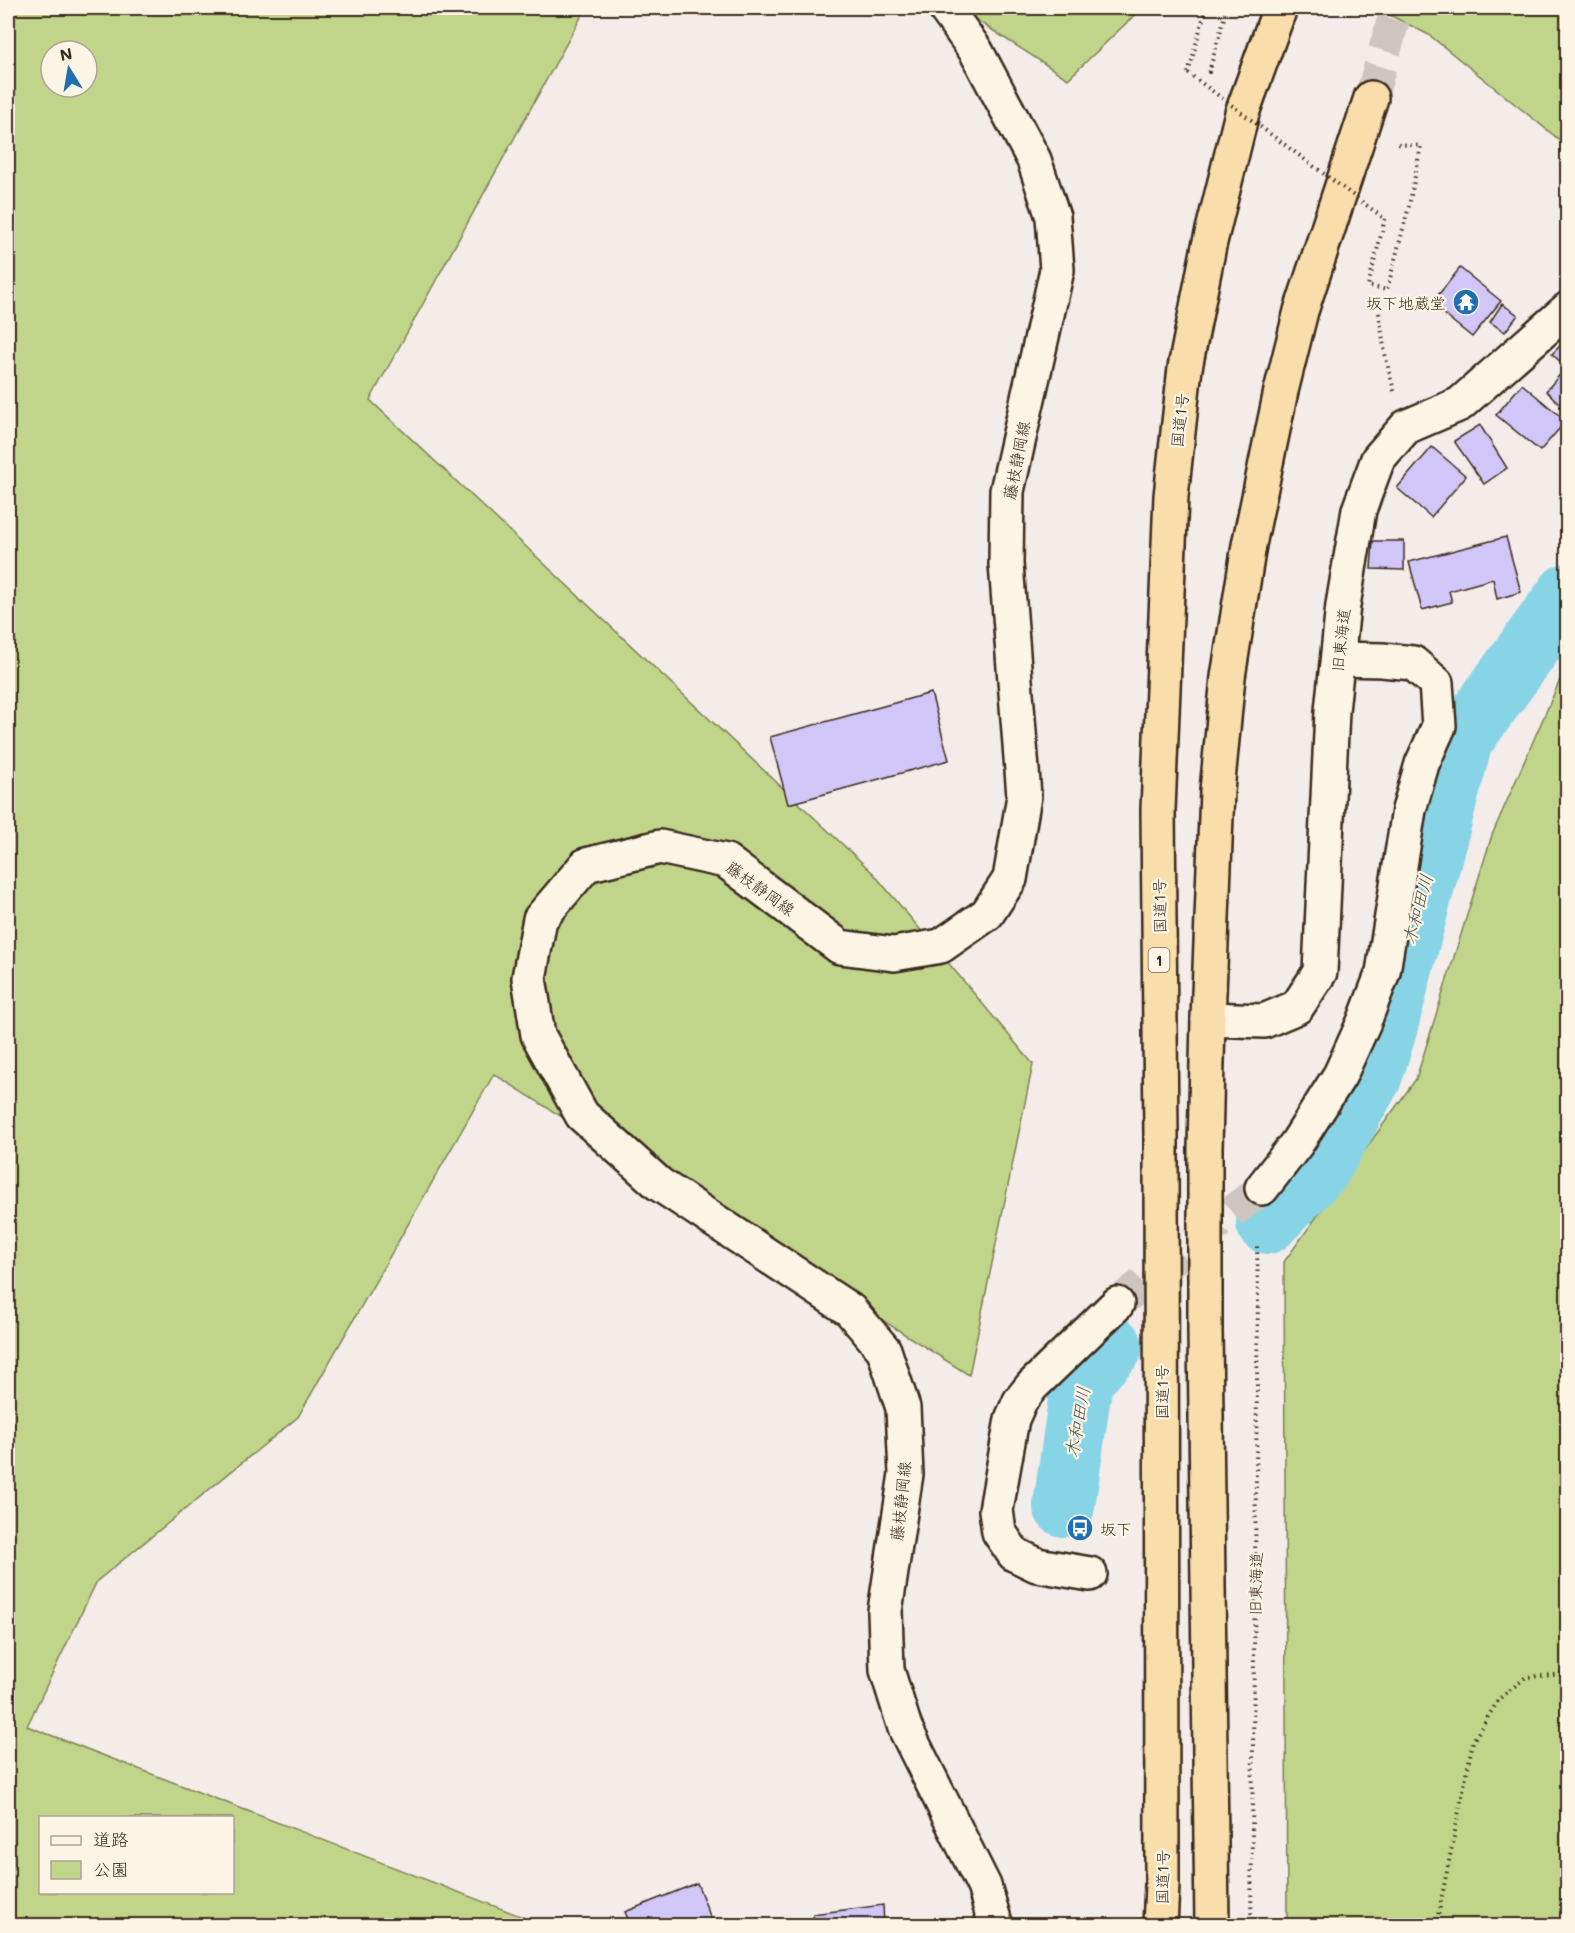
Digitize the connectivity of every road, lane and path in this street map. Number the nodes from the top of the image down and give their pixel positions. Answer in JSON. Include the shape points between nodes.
{"nodes":[{"id":1,"x":945,"y":8,"type":"edge"},
{"id":2,"x":1206,"y":8,"type":"edge"},
{"id":3,"x":1227,"y":8,"type":"edge"},
{"id":4,"x":1280,"y":8,"type":"edge"},
{"id":5,"x":1211,"y":66,"type":"dead end"},
{"id":6,"x":1371,"y":98,"type":"tunnel mouth"},
{"id":7,"x":1397,"y":144,"type":"dead end"},
{"id":8,"x":1568,"y":309,"type":"edge"},
{"id":9,"x":1379,"y":313,"type":"dead end"},
{"id":10,"x":1406,"y":427,"type":"junction"},
{"id":11,"x":1338,"y":659,"type":"junction"},
{"id":12,"x":1208,"y":1019,"type":"junction"},
{"id":13,"x":1262,"y":1188,"type":"tunnel mouth"},
{"id":14,"x":1257,"y":1244,"type":"dead end"},
{"id":15,"x":1117,"y":1304,"type":"tunnel mouth"},
{"id":16,"x":1090,"y":1574,"type":"dead end"},
{"id":17,"x":1568,"y":1676,"type":"edge"},
{"id":18,"x":996,"y":1926,"type":"edge"},
{"id":19,"x":1160,"y":1926,"type":"edge"},
{"id":20,"x":1212,"y":1926,"type":"edge"},
{"id":21,"x":1251,"y":1926,"type":"edge"},
{"id":22,"x":1436,"y":1926,"type":"edge"}],
"edges":[{"from":1,"to":18,"type":"main road","name":"藤枝静岡線","via":[[976,51],[1035,159],[1053,218],[1057,270],[1007,492],[1006,564],[1024,796],[1010,879],[987,914],[940,946],[894,954],[840,947],[726,861],[660,847],[586,865],[540,919],[529,978],[538,1035],[582,1115],[659,1184],[850,1310],[884,1350],[903,1408],[906,1474],[885,1611],[887,1670],[905,1728],[984,1886]]},
{"from":2,"to":7,"type":"path","bridge":true,"via":[[1188,73],[1385,219],[1368,286],[1387,290],[1421,146]]},
{"from":3,"to":5,"type":"path","via":[[1209,72]]},
{"from":4,"to":19,"type":"highway","name":"国道1号","number":"1","via":[[1242,113],[1209,246],[1185,368],[1171,496],[1158,810]]},
{"from":6,"to":12,"type":"highway","via":[[1301,311],[1249,545],[1228,677],[1217,791]]},
{"from":8,"to":10,"type":"main road","name":"旧東海道","via":[[1460,404]]},
{"from":9,"to":10,"type":"path","via":[[1393,387]]},
{"from":10,"to":11,"type":"main road","name":"旧東海道","via":[[1378,459],[1359,510]]},
{"from":11,"to":12,"type":"main road","name":"旧東海道","via":[[1332,711],[1320,972],[1297,1007],[1264,1021]]},
{"from":11,"to":13,"type":"main road","via":[[1413,663],[1436,683],[1439,726],[1422,764],[1409,810],[1383,972],[1364,1022],[1340,1075],[1297,1143]]},
{"from":12,"to":20,"type":"highway","via":[[1205,1330]]},
{"from":14,"to":21,"type":"path","name":"旧東海道"},
{"from":15,"to":16,"type":"main road","via":[[1020,1401],[1012,1419],[996,1510],[999,1532],[1014,1554],[1037,1565]]},
{"from":17,"to":22,"type":"path","via":[[1526,1677],[1499,1699],[1473,1741]]}]}
